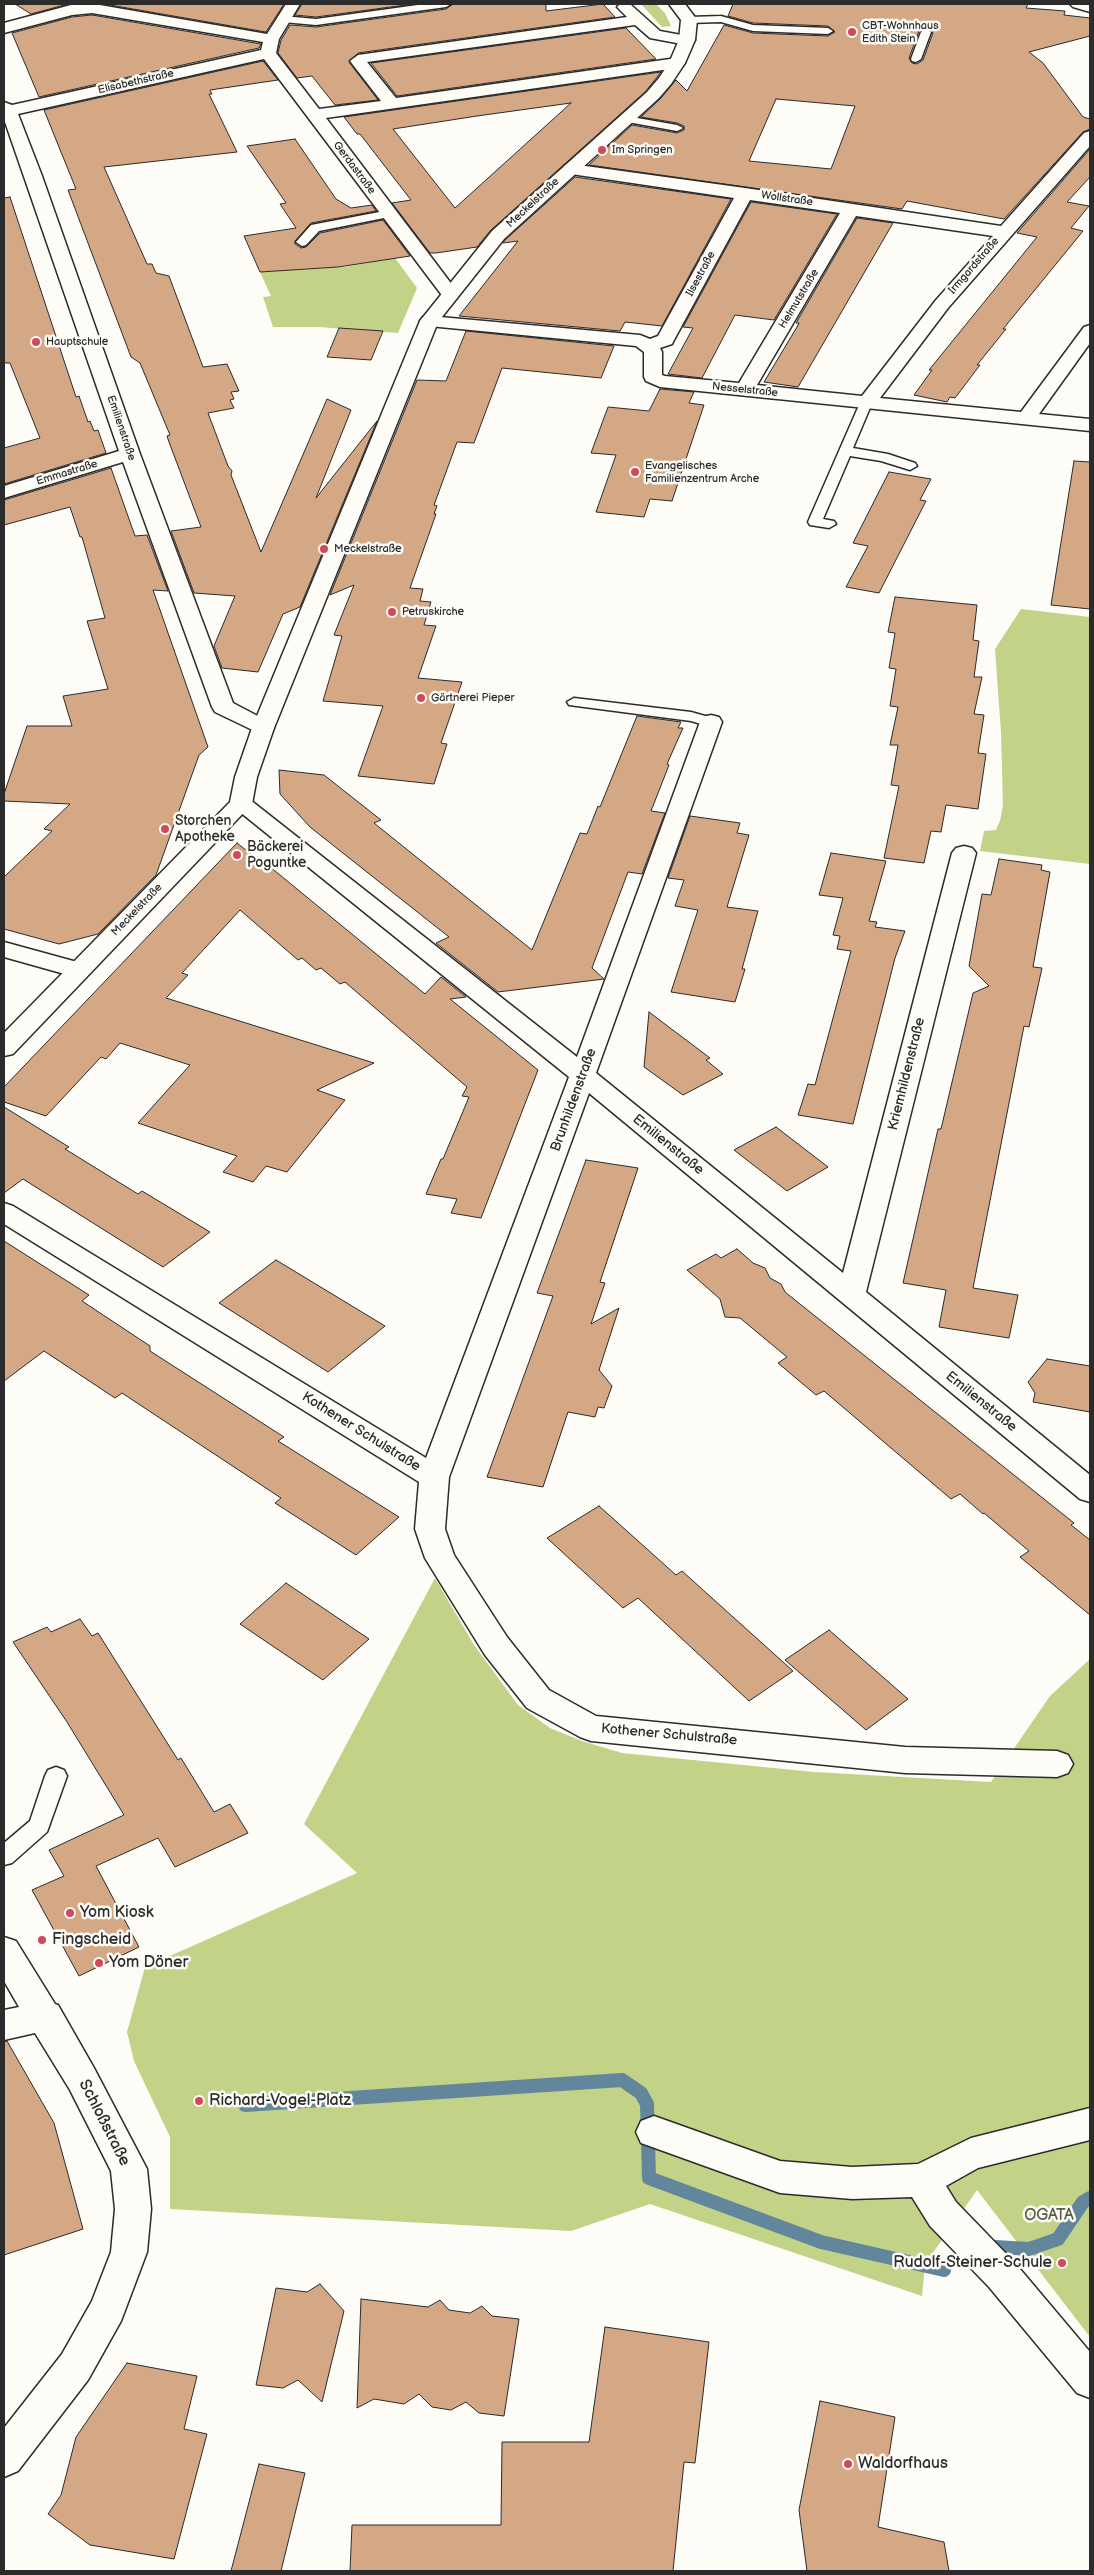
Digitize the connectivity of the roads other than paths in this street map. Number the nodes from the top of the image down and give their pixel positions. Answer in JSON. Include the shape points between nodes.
{"nodes":[{"id":1,"x":293,"y":4,"type":"edge"},
{"id":2,"x":446,"y":4,"type":"edge"},
{"id":3,"x":622,"y":4,"type":"edge"},
{"id":4,"x":1078,"y":4,"type":"edge"},
{"id":5,"x":1090,"y":7,"type":"edge"},
{"id":6,"x":683,"y":12,"type":"edge"},
{"id":7,"x":283,"y":19,"type":"junction"},
{"id":8,"x":638,"y":20,"type":"junction"},
{"id":9,"x":4,"y":28,"type":"edge"},
{"id":10,"x":828,"y":31,"type":"dead end"},
{"id":11,"x":926,"y":32,"type":"dead end"},
{"id":12,"x":687,"y":40,"type":"junction"},
{"id":13,"x":270,"y":46,"type":"junction"},
{"id":14,"x":916,"y":59,"type":"dead end"},
{"id":15,"x":677,"y":64,"type":"junction"},
{"id":16,"x":392,"y":104,"type":"junction"},
{"id":17,"x":6,"y":110,"type":"edge"},
{"id":18,"x":314,"y":115,"type":"junction"},
{"id":19,"x":626,"y":119,"type":"junction"},
{"id":20,"x":677,"y":128,"type":"dead end"},
{"id":21,"x":1090,"y":136,"type":"edge"},
{"id":22,"x":571,"y":169,"type":"junction"},
{"id":23,"x":745,"y":193,"type":"junction"},
{"id":24,"x":852,"y":208,"type":"junction"},
{"id":25,"x":390,"y":214,"type":"junction"},
{"id":26,"x":1004,"y":232,"type":"junction"},
{"id":27,"x":302,"y":242,"type":"dead end"},
{"id":28,"x":450,"y":294,"type":"junction"},
{"id":29,"x":430,"y":321,"type":"junction"},
{"id":30,"x":1090,"y":331,"type":"edge"},
{"id":31,"x":649,"y":345,"type":"junction"},
{"id":32,"x":745,"y":390,"type":"junction"},
{"id":33,"x":866,"y":403,"type":"junction"},
{"id":34,"x":1026,"y":418,"type":"junction"},
{"id":35,"x":1090,"y":425,"type":"edge"},
{"id":36,"x":845,"y":450,"type":"junction"},
{"id":37,"x":130,"y":454,"type":"junction"},
{"id":38,"x":910,"y":466,"type":"dead end"},
{"id":39,"x":4,"y":492,"type":"edge"},
{"id":40,"x":829,"y":524,"type":"dead end"},
{"id":41,"x":574,"y":702,"type":"dead end"},
{"id":42,"x":711,"y":722,"type":"joint"},
{"id":43,"x":263,"y":728,"type":"junction"},
{"id":44,"x":241,"y":804,"type":"junction"},
{"id":45,"x":964,"y":853,"type":"dead end"},
{"id":46,"x":4,"y":949,"type":"edge"},
{"id":47,"x":79,"y":970,"type":"junction"},
{"id":48,"x":4,"y":1048,"type":"edge"},
{"id":49,"x":583,"y":1075,"type":"junction"},
{"id":50,"x":4,"y":1212,"type":"edge"},
{"id":51,"x":851,"y":1295,"type":"junction"},
{"id":52,"x":434,"y":1477,"type":"junction"},
{"id":53,"x":1090,"y":1491,"type":"edge"},
{"id":54,"x":1057,"y":1764,"type":"dead end"},
{"id":55,"x":56,"y":1776,"type":"dead end"},
{"id":56,"x":4,"y":1856,"type":"edge"},
{"id":57,"x":4,"y":1951,"type":"edge"},
{"id":58,"x":46,"y":2016,"type":"junction"},
{"id":59,"x":4,"y":2025,"type":"edge"},
{"id":60,"x":1090,"y":2124,"type":"edge"},
{"id":61,"x":654,"y":2132,"type":"dead end"},
{"id":62,"x":922,"y":2180,"type":"junction"},
{"id":63,"x":1090,"y":2380,"type":"edge"},
{"id":64,"x":4,"y":2458,"type":"edge"}],
"edges":[{"from":1,"to":7,"type":"street"},
{"from":2,"to":7,"type":"lane","via":[[316,22]]},
{"from":3,"to":8,"type":"street"},
{"from":4,"to":5,"type":"street"},
{"from":6,"to":10,"type":"lane","via":[[722,16],[753,28]]},
{"from":6,"to":12,"type":"street","name":"Meckelstraße"},
{"from":7,"to":13,"type":"street"},
{"from":8,"to":12,"type":"street","via":[[656,35]]},
{"from":8,"to":16,"type":"street","via":[[364,58],[358,62]]},
{"from":9,"to":13,"type":"street","via":[[71,10],[92,8]]},
{"from":11,"to":14,"type":"lane"},
{"from":12,"to":15,"type":"street","name":"Meckelstraße"},
{"from":13,"to":17,"type":"street","name":"Elisabethstraße"},
{"from":13,"to":18,"type":"street","name":"Gerdastraße"},
{"from":15,"to":16,"type":"street"},
{"from":15,"to":19,"type":"street","name":"Meckelstraße","via":[[653,95]]},
{"from":16,"to":18,"type":"street"},
{"from":17,"to":37,"type":"street","name":"Emilienstraße","via":[[34,176]]},
{"from":18,"to":25,"type":"street","name":"Gerdastraße"},
{"from":19,"to":20,"type":"lane"},
{"from":19,"to":22,"type":"street","name":"Meckelstraße"},
{"from":21,"to":26,"type":"street","name":"Irmgardstraße"},
{"from":22,"to":23,"type":"street","name":"Wollstraße"},
{"from":22,"to":28,"type":"street","name":"Meckelstraße","via":[[498,235]]},
{"from":23,"to":24,"type":"street","name":"Wollstraße"},
{"from":23,"to":31,"type":"street","name":"Ilsestraße","via":[[665,340]]},
{"from":24,"to":26,"type":"street","name":"Wollstraße"},
{"from":24,"to":32,"type":"street","name":"Helmutstraße"},
{"from":25,"to":27,"type":"lane","via":[[315,228]]},
{"from":25,"to":28,"type":"street","name":"Gerdastraße"},
{"from":26,"to":33,"type":"street","name":"Irmgardstraße","via":[[942,304]]},
{"from":28,"to":29,"type":"street","name":"Meckelstraße"},
{"from":29,"to":31,"type":"street","via":[[640,341]]},
{"from":29,"to":43,"type":"street","name":"Meckelstraße"},
{"from":30,"to":34,"type":"street"},
{"from":31,"to":32,"type":"street","name":"Nesselstraße","via":[[653,352],[653,377],[660,381]]},
{"from":32,"to":33,"type":"street","name":"Nesselstraße"},
{"from":33,"to":34,"type":"street","name":"Nesselstraße"},
{"from":33,"to":36,"type":"lane"},
{"from":34,"to":35,"type":"street","name":"Nesselstraße"},
{"from":36,"to":38,"type":"lane","via":[[884,457]]},
{"from":36,"to":40,"type":"lane","via":[[815,522]]},
{"from":37,"to":39,"type":"street","name":"Emmastraße"},
{"from":37,"to":43,"type":"street","name":"Emilienstraße","via":[[223,707]]},
{"from":41,"to":42,"type":"lane"},
{"from":42,"to":49,"type":"street","name":"Brunhildenstraße"},
{"from":43,"to":44,"type":"street","name":"Meckelstraße","via":[[246,777]]},
{"from":44,"to":47,"type":"street","name":"Meckelstraße"},
{"from":44,"to":49,"type":"street","name":"Emilienstraße"},
{"from":45,"to":51,"type":"street","name":"Kriemhildenstraße"},
{"from":46,"to":47,"type":"street"},
{"from":47,"to":48,"type":"street","name":"Meckelstraße"},
{"from":49,"to":51,"type":"street","name":"Emilienstraße"},
{"from":49,"to":52,"type":"street","name":"Brunhildenstraße"},
{"from":50,"to":52,"type":"street","name":"Kothener Schulstraße"},
{"from":51,"to":53,"type":"street","name":"Emilienstraße"},
{"from":52,"to":54,"type":"street","name":"Kothener Schulstraße","via":[[430,1530],[440,1558],[496,1646],[538,1699],[591,1728],[905,1760]]},
{"from":55,"to":56,"type":"lane","via":[[39,1826]]},
{"from":57,"to":58,"type":"street","name":"Schloßstraße"},
{"from":58,"to":59,"type":"street"},
{"from":58,"to":64,"type":"street","name":"Schloßstraße","via":[[129,2169],[133,2209],[129,2252],[108,2309],[75,2366]]},
{"from":60,"to":62,"type":"street","via":[[970,2154]]},
{"from":61,"to":62,"type":"street","via":[[780,2177],[852,2183]]},
{"from":62,"to":63,"type":"street","via":[[943,2214],[1002,2275]]}]}
